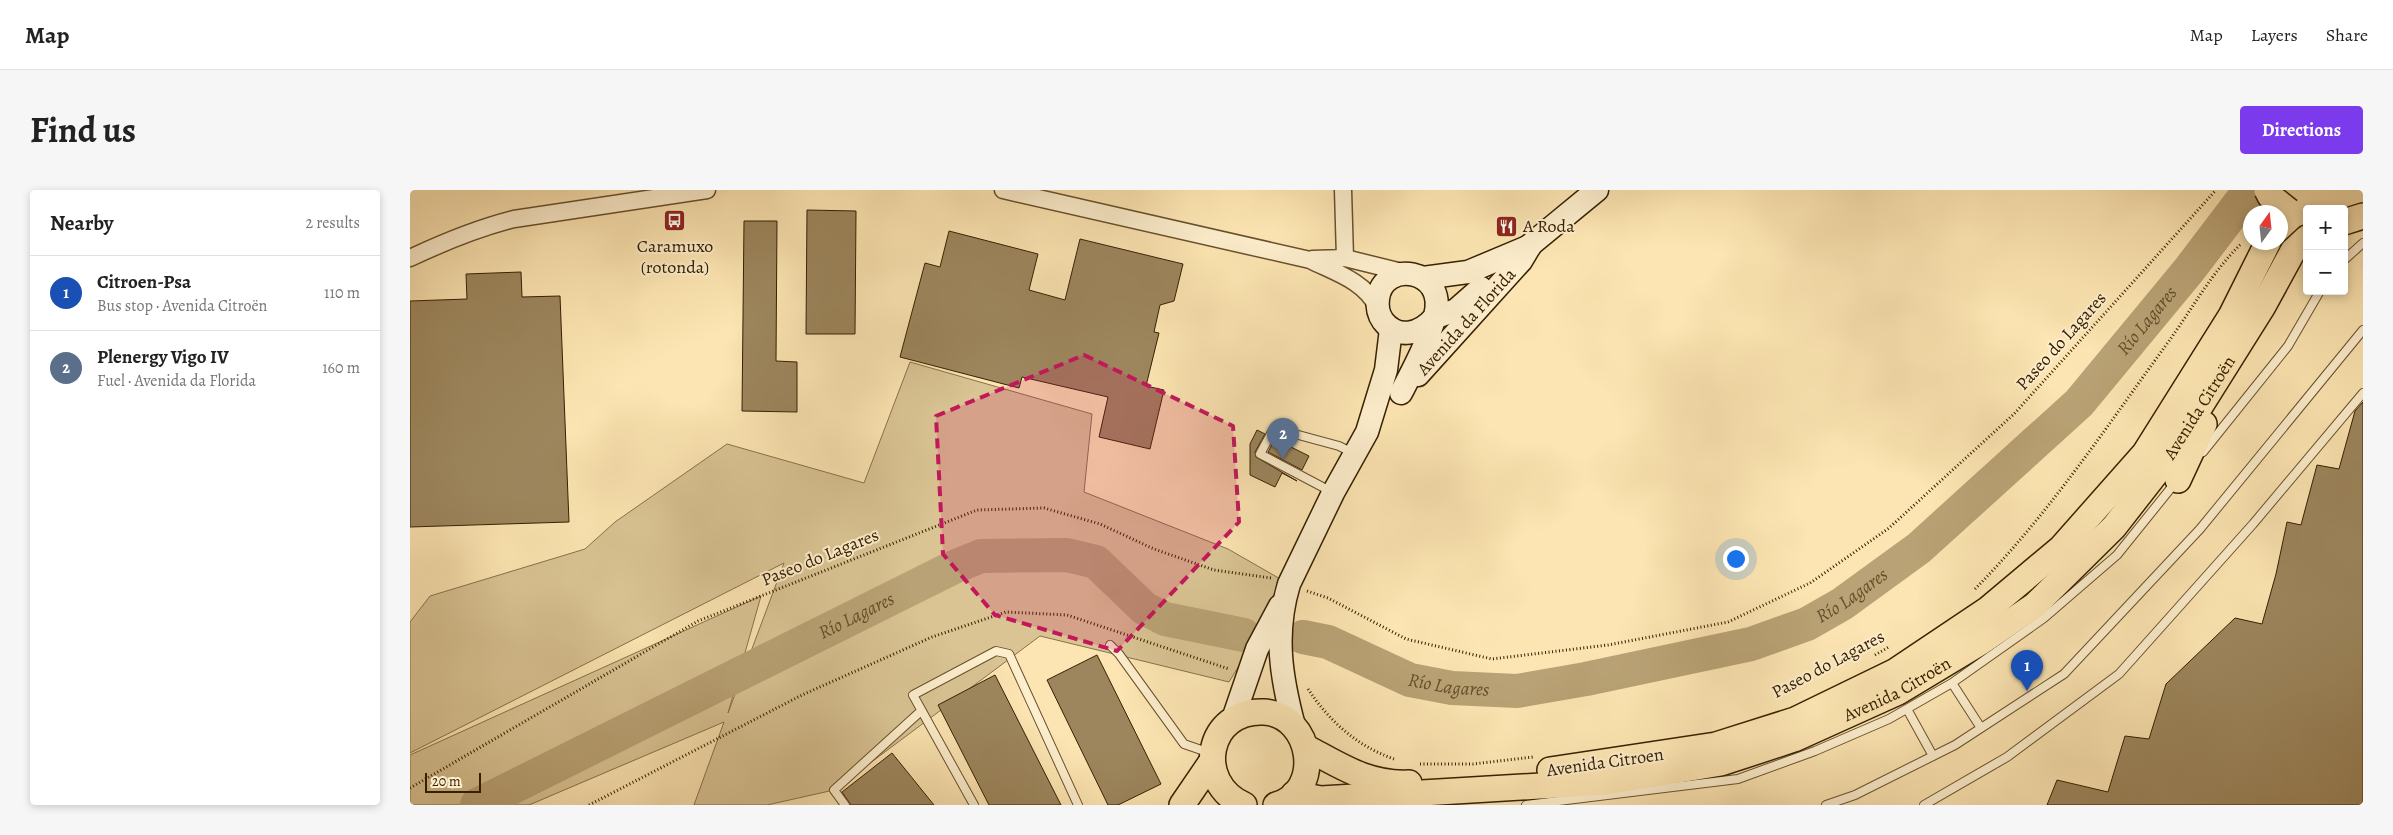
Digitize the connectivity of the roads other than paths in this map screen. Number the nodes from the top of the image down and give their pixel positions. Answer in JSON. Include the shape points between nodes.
{"nodes":[{"id":1,"x":707,"y":190,"type":"edge"},
{"id":2,"x":1003,"y":190,"type":"edge"},
{"id":3,"x":1342,"y":190,"type":"edge"},
{"id":4,"x":1597,"y":190,"type":"edge"},
{"id":5,"x":2363,"y":216,"type":"edge"},
{"id":6,"x":2348,"y":221,"type":"edge"},
{"id":7,"x":2303,"y":242,"type":"edge"},
{"id":8,"x":2363,"y":243,"type":"edge"},
{"id":9,"x":1530,"y":246,"type":"junction"},
{"id":10,"x":2254,"y":250,"type":"edge"},
{"id":11,"x":2348,"y":256,"type":"edge"},
{"id":12,"x":410,"y":258,"type":"edge"},
{"id":13,"x":1345,"y":258,"type":"junction"},
{"id":14,"x":1310,"y":260,"type":"junction"},
{"id":15,"x":1415,"y":275,"type":"junction"},
{"id":16,"x":2318,"y":295,"type":"edge"},
{"id":17,"x":1377,"y":307,"type":"junction"},
{"id":18,"x":1434,"y":318,"type":"junction"},
{"id":19,"x":1390,"y":329,"type":"junction"},
{"id":20,"x":2363,"y":330,"type":"edge"},
{"id":21,"x":2231,"y":357,"type":"junction"},
{"id":22,"x":2363,"y":393,"type":"edge"},
{"id":23,"x":1401,"y":394,"type":"junction"},
{"id":24,"x":1367,"y":432,"type":"junction"},
{"id":25,"x":1355,"y":454,"type":"junction"},
{"id":26,"x":2178,"y":480,"type":"junction"},
{"id":27,"x":1333,"y":493,"type":"junction"},
{"id":28,"x":1284,"y":599,"type":"junction"},
{"id":29,"x":1110,"y":645,"type":"dead end"},
{"id":30,"x":1896,"y":671,"type":"joint"},
{"id":31,"x":1952,"y":683,"type":"junction"},
{"id":32,"x":1906,"y":709,"type":"junction"},
{"id":33,"x":921,"y":711,"type":"junction"},
{"id":34,"x":1234,"y":720,"type":"junction"},
{"id":35,"x":1294,"y":726,"type":"junction"},
{"id":36,"x":1981,"y":728,"type":"junction"},
{"id":37,"x":1307,"y":748,"type":"junction"},
{"id":38,"x":1933,"y":756,"type":"junction"},
{"id":39,"x":1212,"y":757,"type":"junction"},
{"id":40,"x":1285,"y":800,"type":"edge"},
{"id":41,"x":1328,"y":802,"type":"edge"},
{"id":42,"x":845,"y":805,"type":"edge"},
{"id":43,"x":974,"y":805,"type":"edge"},
{"id":44,"x":1078,"y":805,"type":"edge"},
{"id":45,"x":1182,"y":805,"type":"edge"},
{"id":46,"x":1244,"y":805,"type":"edge"},
{"id":47,"x":1526,"y":805,"type":"edge"},
{"id":48,"x":1826,"y":805,"type":"edge"},
{"id":49,"x":1924,"y":805,"type":"edge"}],
"edges":[{"from":1,"to":12,"type":"street","via":[[514,219],[472,232]]},
{"from":2,"to":14,"type":"street"},
{"from":3,"to":13,"type":"street"},
{"from":4,"to":9,"type":"main road","name":"Avenida da Florida"},
{"from":5,"to":6,"type":"main road"},
{"from":7,"to":21,"type":"main road","name":"Avenida Citroën","via":[[2293,251]]},
{"from":8,"to":11,"type":"lane"},
{"from":9,"to":15,"type":"main road","name":"Avenida da Florida","via":[[1468,272]]},
{"from":9,"to":18,"type":"main road","name":"Avenida da Florida","via":[[1456,310]]},
{"from":9,"to":23,"type":"main road","name":"Avenida da Florida","via":[[1521,261]]},
{"from":10,"to":30,"type":"main road","name":"Avenida Citroën","via":[[2231,316],[2145,453],[2061,548],[1987,610]]},
{"from":13,"to":14,"type":"street"},
{"from":13,"to":15,"type":"street"},
{"from":14,"to":17,"type":"street","via":[[1357,283],[1373,297]]},
{"from":15,"to":17,"type":"main road","via":[[1395,276],[1385,283],[1378,294]]},
{"from":15,"to":18,"type":"main road","via":[[1434,288],[1438,303]]},
{"from":16,"to":26,"type":"lane","via":[[2288,346]]},
{"from":17,"to":19,"type":"main road","via":[[1381,319]]},
{"from":18,"to":19,"type":"main road","via":[[1415,333]]},
{"from":18,"to":23,"type":"main road","name":"Avenida da Florida","via":[[1421,355]]},
{"from":19,"to":24,"type":"main road","name":"Avenida da Florida","via":[[1386,370]]},
{"from":20,"to":36,"type":"lane","via":[[2200,529],[2064,674]]},
{"from":21,"to":26,"type":"main road","via":[[2209,415]]},
{"from":21,"to":41,"type":"main road","name":"Avenida Citroën","via":[[2166,459],[2114,527],[2090,552],[2035,605],[1898,692],[1794,739],[1721,763],[1607,782]]},
{"from":22,"to":49,"type":"lane","via":[[2253,524],[2119,674],[2007,757]]},
{"from":23,"to":24,"type":"main road","name":"Avenida da Florida"},
{"from":24,"to":25,"type":"main road","name":"Avenida da Florida"},
{"from":25,"to":27,"type":"main road","name":"Avenida da Florida"},
{"from":25,"to":27,"type":"lane","via":[[1288,432],[1272,432],[1260,454]]},
{"from":26,"to":31,"type":"lane","via":[[2117,555],[2044,618]]},
{"from":27,"to":28,"type":"main road","name":"Avenida da Florida"},
{"from":28,"to":34,"type":"main road","name":"Avenida da Florida","via":[[1256,649]]},
{"from":28,"to":35,"type":"main road","name":"Avenida da Florida","via":[[1280,648],[1282,681]]},
{"from":29,"to":39,"type":"lane","via":[[1184,744]]},
{"from":30,"to":37,"type":"main road","name":"Avenida Citroen","via":[[1795,720],[1716,745],[1486,779],[1389,784],[1350,771]]},
{"from":31,"to":32,"type":"lane"},
{"from":31,"to":36,"type":"lane"},
{"from":32,"to":38,"type":"lane"},
{"from":32,"to":47,"type":"lane","via":[[1815,751],[1738,779]]},
{"from":33,"to":42,"type":"lane","via":[[834,790]]},
{"from":33,"to":43,"type":"lane"},
{"from":33,"to":44,"type":"lane","via":[[913,695],[996,651],[1009,654]]},
{"from":34,"to":35,"type":"main road","via":[[1249,713],[1265,712],[1281,716]]},
{"from":34,"to":39,"type":"main road","via":[[1216,740]]},
{"from":35,"to":37,"type":"main road"},
{"from":36,"to":38,"type":"lane"},
{"from":37,"to":40,"type":"main road","via":[[1304,780]]},
{"from":38,"to":48,"type":"lane","via":[[1855,796]]},
{"from":39,"to":45,"type":"main road"},
{"from":39,"to":46,"type":"main road","via":[[1214,776],[1222,790]]},
{"from":40,"to":41,"type":"main road","name":"Avenida Citroën"}]}
